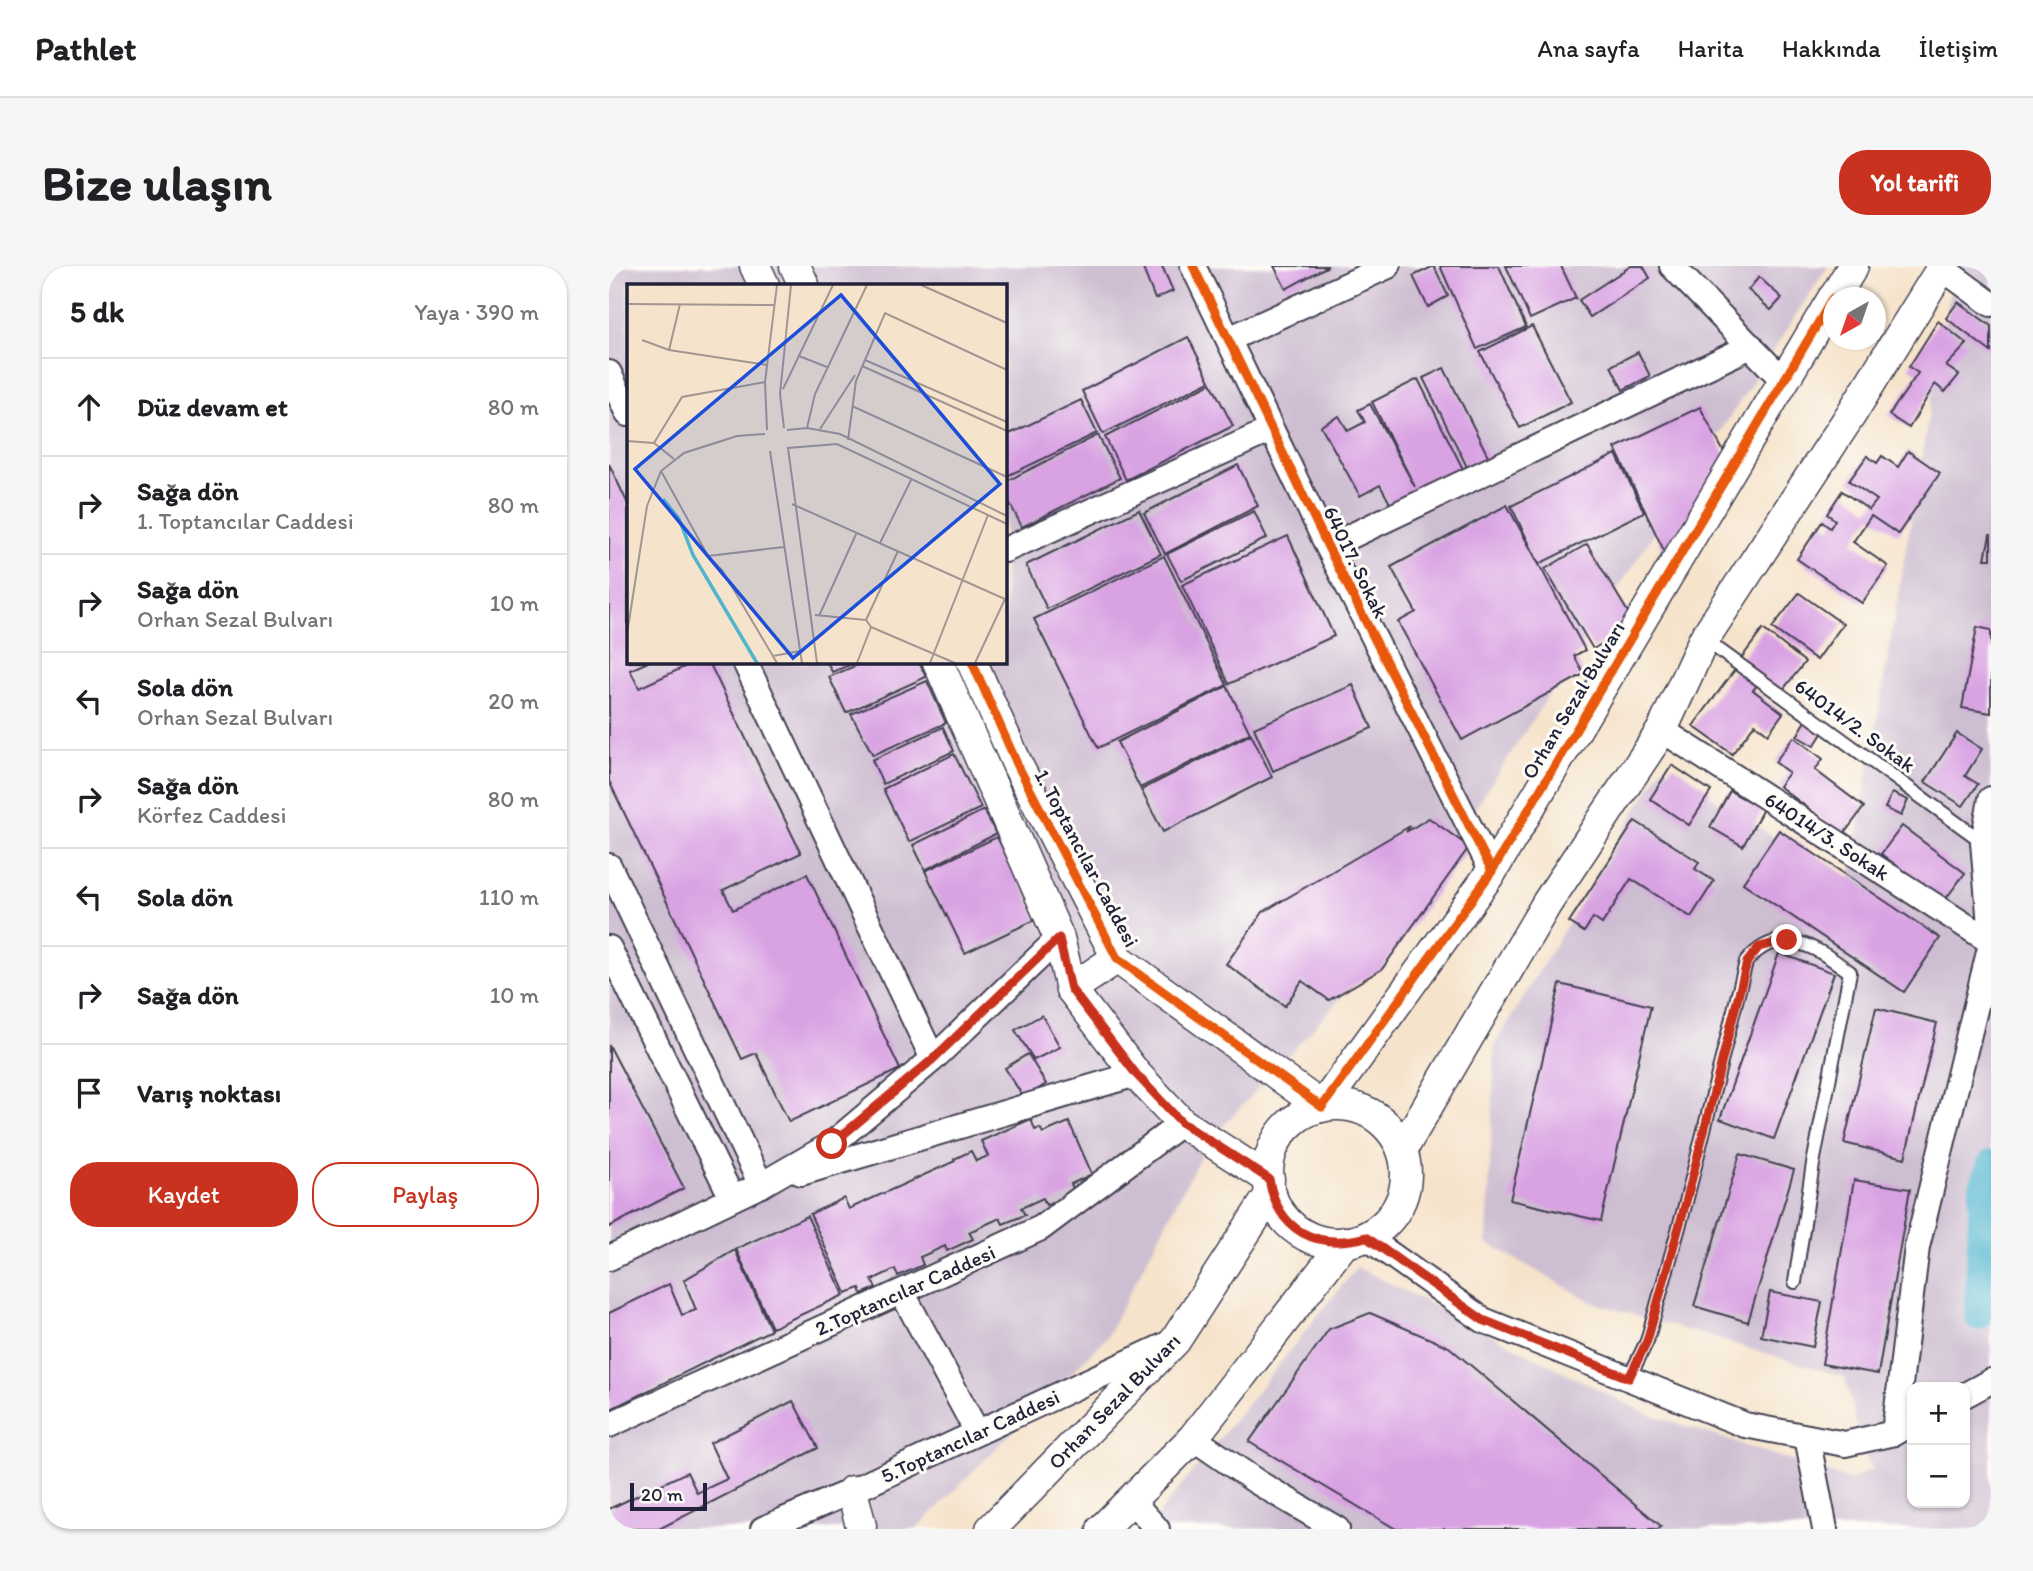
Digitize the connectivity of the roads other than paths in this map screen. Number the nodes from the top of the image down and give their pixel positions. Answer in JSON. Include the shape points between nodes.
{"nodes":[{"id":1,"x":755,"y":266,"type":"edge"},
{"id":2,"x":795,"y":266,"type":"edge"},
{"id":3,"x":1193,"y":266,"type":"edge"},
{"id":4,"x":1672,"y":266,"type":"edge"},
{"id":5,"x":1853,"y":266,"type":"edge"},
{"id":6,"x":1942,"y":267,"type":"edge"},
{"id":7,"x":1379,"y":268,"type":"edge"},
{"id":8,"x":764,"y":284,"type":"edge"},
{"id":9,"x":804,"y":284,"type":"edge"},
{"id":10,"x":1841,"y":287,"type":"edge"},
{"id":11,"x":1991,"y":304,"type":"edge"},
{"id":12,"x":1823,"y":316,"type":"edge"},
{"id":13,"x":1229,"y":339,"type":"junction"},
{"id":14,"x":1751,"y":346,"type":"junction"},
{"id":15,"x":609,"y":373,"type":"edge"},
{"id":16,"x":1783,"y":380,"type":"junction"},
{"id":17,"x":627,"y":412,"type":"edge"},
{"id":18,"x":1271,"y":430,"type":"junction"},
{"id":19,"x":1328,"y":547,"type":"junction"},
{"id":20,"x":1006,"y":550,"type":"edge"},
{"id":21,"x":1704,"y":639,"type":"junction"},
{"id":22,"x":745,"y":663,"type":"edge"},
{"id":23,"x":938,"y":663,"type":"edge"},
{"id":24,"x":972,"y":663,"type":"edge"},
{"id":25,"x":1662,"y":730,"type":"junction"},
{"id":26,"x":1991,"y":799,"type":"edge"},
{"id":27,"x":1983,"y":842,"type":"junction"},
{"id":28,"x":609,"y":866,"type":"edge"},
{"id":29,"x":1492,"y":871,"type":"junction"},
{"id":30,"x":1059,"y":938,"type":"junction"},
{"id":31,"x":1991,"y":941,"type":"edge"},
{"id":32,"x":609,"y":948,"type":"edge"},
{"id":33,"x":1117,"y":958,"type":"junction"},
{"id":34,"x":1071,"y":989,"type":"junction"},
{"id":35,"x":933,"y":1059,"type":"junction"},
{"id":36,"x":1136,"y":1074,"type":"junction"},
{"id":37,"x":1322,"y":1107,"type":"junction"},
{"id":38,"x":1182,"y":1123,"type":"junction"},
{"id":39,"x":1402,"y":1150,"type":"junction"},
{"id":40,"x":761,"y":1185,"type":"junction"},
{"id":41,"x":1270,"y":1186,"type":"junction"},
{"id":42,"x":732,"y":1198,"type":"junction"},
{"id":43,"x":1356,"y":1240,"type":"junction"},
{"id":44,"x":609,"y":1258,"type":"edge"},
{"id":45,"x":1795,"y":1282,"type":"dead end"},
{"id":46,"x":902,"y":1292,"type":"junction"},
{"id":47,"x":1175,"y":1341,"type":"junction"},
{"id":48,"x":1629,"y":1378,"type":"junction"},
{"id":49,"x":1991,"y":1381,"type":"edge"},
{"id":50,"x":1970,"y":1392,"type":"edge"},
{"id":51,"x":609,"y":1425,"type":"edge"},
{"id":52,"x":1903,"y":1428,"type":"edge"},
{"id":53,"x":977,"y":1432,"type":"junction"},
{"id":54,"x":1807,"y":1437,"type":"junction"},
{"id":55,"x":1193,"y":1438,"type":"junction"},
{"id":56,"x":852,"y":1491,"type":"junction"},
{"id":57,"x":1132,"y":1501,"type":"junction"},
{"id":58,"x":860,"y":1528,"type":"edge"},
{"id":59,"x":763,"y":1529,"type":"edge"},
{"id":60,"x":991,"y":1529,"type":"edge"},
{"id":61,"x":1102,"y":1529,"type":"edge"},
{"id":62,"x":1157,"y":1529,"type":"edge"},
{"id":63,"x":1337,"y":1529,"type":"edge"},
{"id":64,"x":1825,"y":1529,"type":"edge"}],
"edges":[{"from":1,"to":8,"type":"street"},
{"from":2,"to":9,"type":"street"},
{"from":3,"to":13,"type":"street","name":"64017. Sokak"},
{"from":4,"to":14,"type":"street"},
{"from":5,"to":10,"type":"street","name":"Orhan Sezal Bulvarı"},
{"from":6,"to":11,"type":"street"},
{"from":6,"to":21,"type":"street"},
{"from":7,"to":13,"type":"street"},
{"from":12,"to":16,"type":"street","name":"Orhan Sezal Bulvarı"},
{"from":13,"to":18,"type":"street","name":"64017. Sokak"},
{"from":14,"to":16,"type":"street"},
{"from":14,"to":19,"type":"street"},
{"from":15,"to":17,"type":"street"},
{"from":16,"to":29,"type":"street","name":"Orhan Sezal Bulvarı"},
{"from":18,"to":19,"type":"street","name":"64017. Sokak"},
{"from":18,"to":20,"type":"street"},
{"from":19,"to":29,"type":"street","name":"64017. Sokak"},
{"from":21,"to":25,"type":"street"},
{"from":21,"to":27,"type":"lane","name":"64014/2. Sokak"},
{"from":22,"to":35,"type":"street"},
{"from":23,"to":30,"type":"street"},
{"from":24,"to":33,"type":"street","name":"1. Toptancılar Caddesi","via":[[1018,766]]},
{"from":25,"to":31,"type":"street","name":"64014/3. Sokak"},
{"from":25,"to":39,"type":"street","via":[[1547,903]]},
{"from":26,"to":27,"type":"street"},
{"from":27,"to":31,"type":"street"},
{"from":28,"to":40,"type":"street"},
{"from":29,"to":37,"type":"street","name":"Orhan Sezal Bulvarı"},
{"from":30,"to":34,"type":"street"},
{"from":30,"to":35,"type":"street"},
{"from":31,"to":52,"type":"street","via":[[1917,1248]]},
{"from":32,"to":42,"type":"street"},
{"from":33,"to":34,"type":"street"},
{"from":33,"to":37,"type":"street","name":"1. Toptancılar Caddesi"},
{"from":34,"to":36,"type":"street"},
{"from":35,"to":40,"type":"street","via":[[832,1144]]},
{"from":36,"to":38,"type":"street"},
{"from":36,"to":40,"type":"street"},
{"from":37,"to":39,"type":"street","via":[[1361,1109],[1386,1126]]},
{"from":37,"to":41,"type":"street","name":"Orhan Sezal Bulvarı","via":[[1304,1114],[1282,1133],[1270,1160]]},
{"from":38,"to":41,"type":"street"},
{"from":38,"to":46,"type":"street","name":"2.Toptancılar Caddesi","via":[[1041,1228]]},
{"from":39,"to":43,"type":"street","via":[[1405,1191],[1397,1210],[1383,1226]]},
{"from":40,"to":42,"type":"street"},
{"from":41,"to":43,"type":"street","via":[[1288,1222],[1304,1234],[1323,1241]]},
{"from":41,"to":47,"type":"street","name":"Orhan Sezal Bulvarı"},
{"from":42,"to":44,"type":"street"},
{"from":43,"to":48,"type":"street","via":[[1483,1320]]},
{"from":43,"to":55,"type":"street"},
{"from":45,"to":48,"type":"lane","via":[[1850,972],[1804,943],[1787,940],[1759,947],[1747,962],[1647,1341]]},
{"from":46,"to":51,"type":"street","name":"2.Toptancılar Caddesi"},
{"from":46,"to":53,"type":"street"},
{"from":47,"to":53,"type":"street","name":"5.Toptancılar Caddesi"},
{"from":47,"to":60,"type":"street","name":"Orhan Sezal Bulvarı"},
{"from":48,"to":54,"type":"street","via":[[1745,1424]]},
{"from":49,"to":50,"type":"street"},
{"from":52,"to":54,"type":"street","via":[[1845,1444]]},
{"from":53,"to":56,"type":"street","name":"5.Toptancılar Caddesi"},
{"from":54,"to":64,"type":"street"},
{"from":55,"to":57,"type":"street"},
{"from":55,"to":63,"type":"street"},
{"from":56,"to":58,"type":"street"},
{"from":56,"to":59,"type":"street","name":"5.Toptancılar Caddesi"},
{"from":57,"to":61,"type":"street"},
{"from":57,"to":62,"type":"street"}]}
